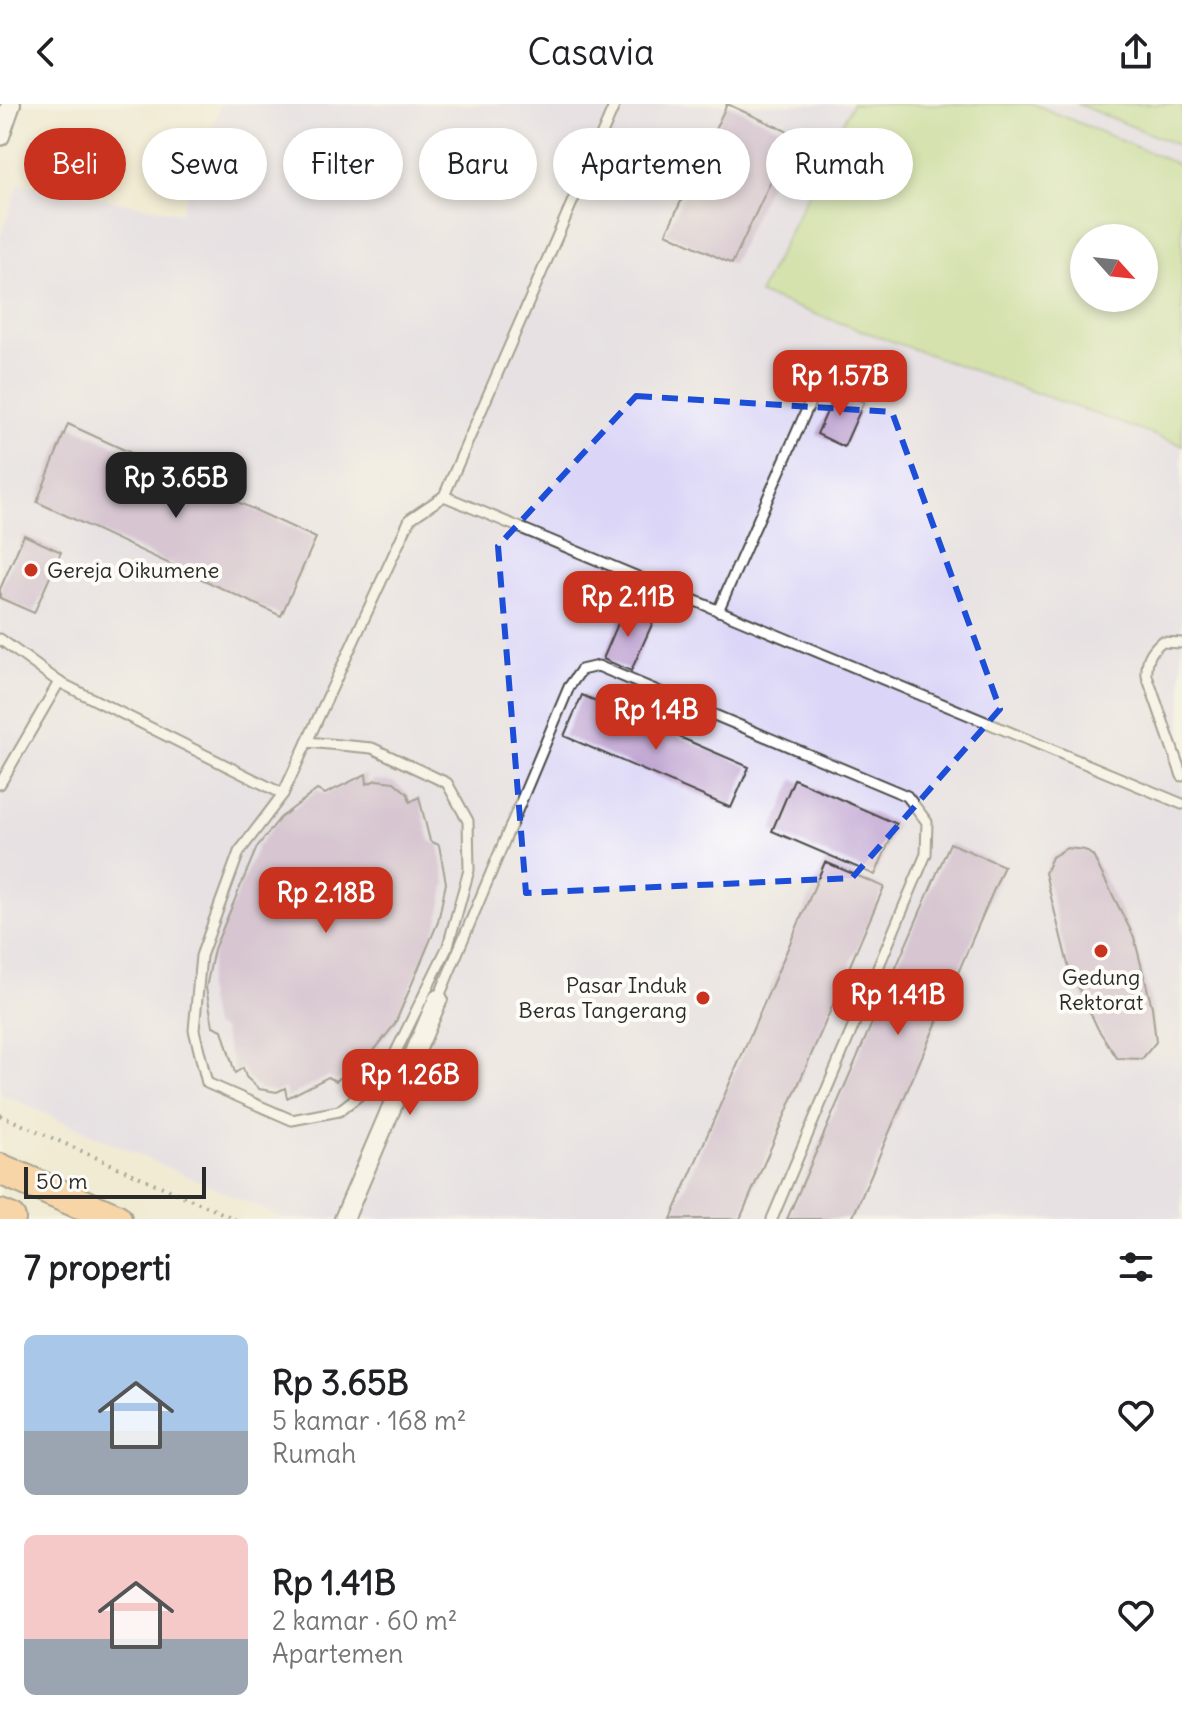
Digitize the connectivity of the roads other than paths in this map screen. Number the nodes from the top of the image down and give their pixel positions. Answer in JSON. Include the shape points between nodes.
{"nodes":[{"id":1,"x":11,"y":104,"type":"edge"},
{"id":2,"x":615,"y":104,"type":"edge"},
{"id":3,"x":0,"y":136,"type":"edge"},
{"id":4,"x":826,"y":366,"type":"dead end"},
{"id":5,"x":444,"y":496,"type":"junction"},
{"id":6,"x":718,"y":611,"type":"junction"},
{"id":7,"x":0,"y":639,"type":"edge"},
{"id":8,"x":1182,"y":643,"type":"edge"},
{"id":9,"x":59,"y":682,"type":"junction"},
{"id":10,"x":307,"y":742,"type":"junction"},
{"id":11,"x":1182,"y":776,"type":"edge"},
{"id":12,"x":0,"y":784,"type":"edge"},
{"id":13,"x":283,"y":794,"type":"junction"},
{"id":14,"x":1182,"y":804,"type":"edge"},
{"id":15,"x":438,"y":999,"type":"joint"},
{"id":16,"x":0,"y":1169,"type":"edge"},
{"id":17,"x":0,"y":1215,"type":"edge"},
{"id":18,"x":10,"y":1219,"type":"edge"},
{"id":19,"x":116,"y":1219,"type":"edge"},
{"id":20,"x":344,"y":1219,"type":"edge"},
{"id":21,"x":772,"y":1219,"type":"edge"}],
"edges":[{"from":1,"to":3,"type":"street"},
{"from":2,"to":5,"type":"lane"},
{"from":4,"to":6,"type":"lane"},
{"from":5,"to":6,"type":"lane"},
{"from":5,"to":10,"type":"lane","via":[[410,519]]},
{"from":6,"to":14,"type":"lane"},
{"from":7,"to":9,"type":"lane"},
{"from":8,"to":11,"type":"lane","via":[[1161,642],[1146,663]]},
{"from":9,"to":12,"type":"lane"},
{"from":9,"to":13,"type":"lane"},
{"from":10,"to":13,"type":"lane"},
{"from":10,"to":13,"type":"lane","via":[[372,748],[447,783],[468,821],[469,870],[448,946],[384,1076],[339,1111],[292,1120],[207,1083],[194,1030],[201,956],[239,852]]},
{"from":15,"to":20,"type":"street"},
{"from":15,"to":21,"type":"lane","via":[[569,687],[581,670],[598,666],[907,796],[927,822],[926,854]]},
{"from":16,"to":19,"type":"main road"},
{"from":17,"to":18,"type":"main road"}]}
